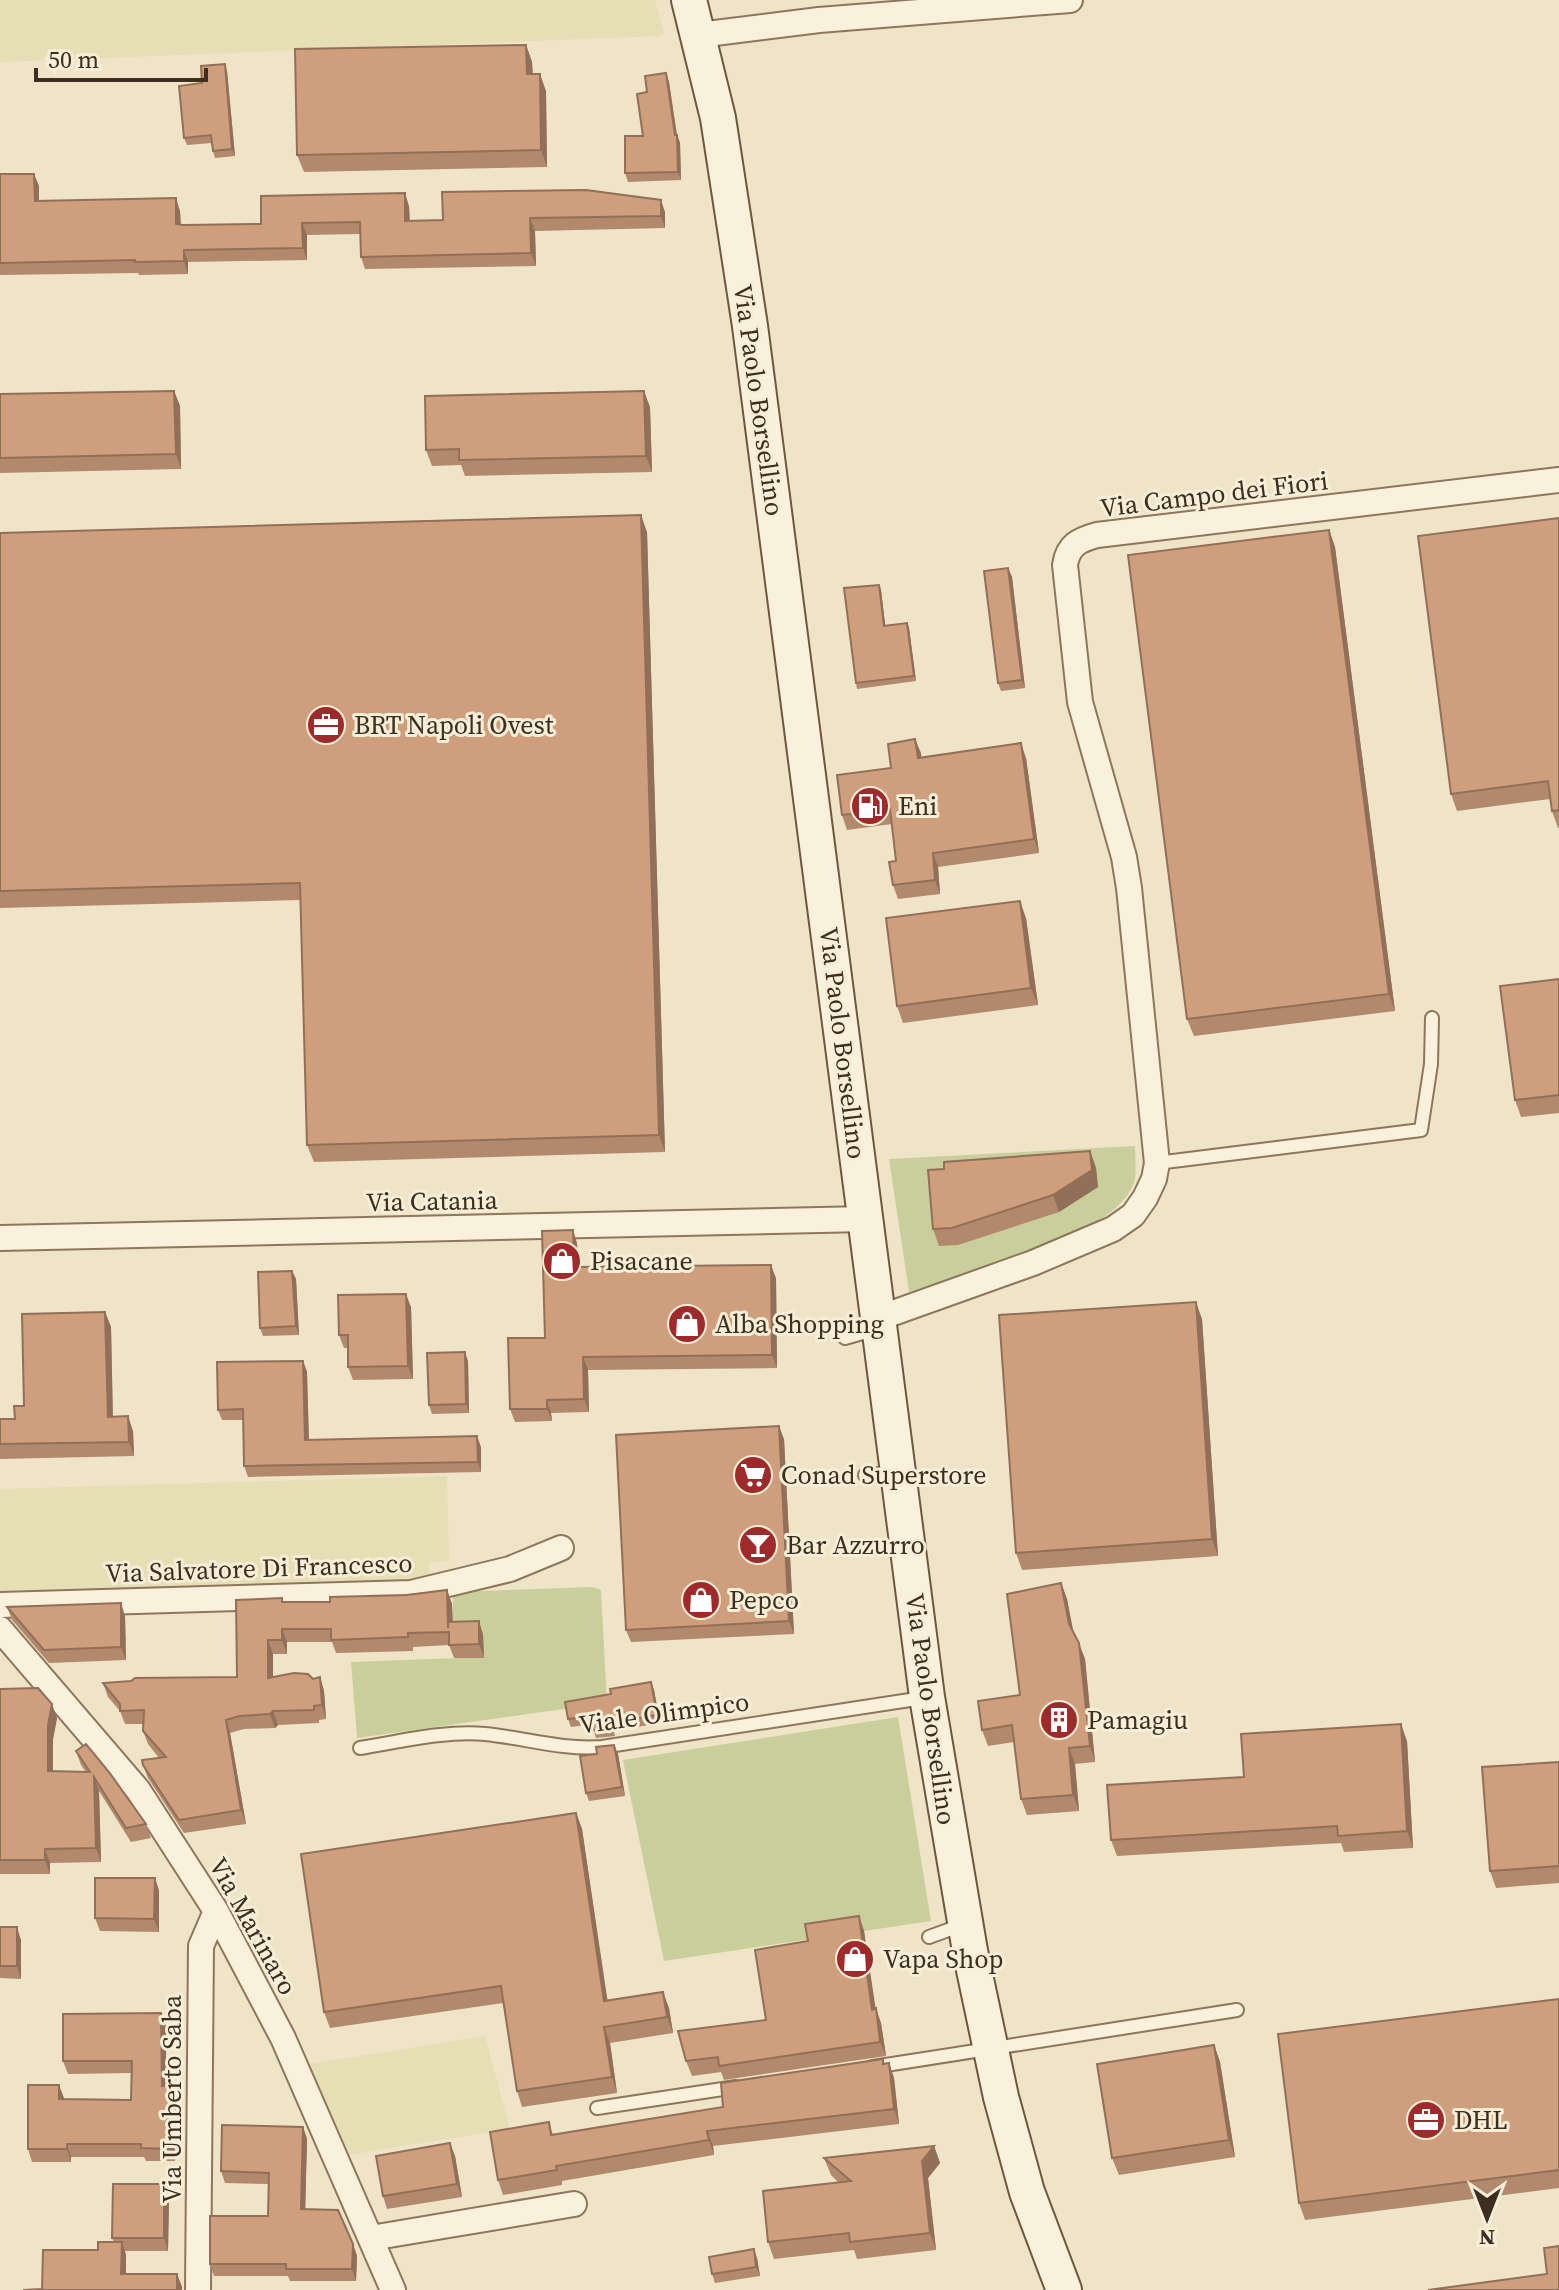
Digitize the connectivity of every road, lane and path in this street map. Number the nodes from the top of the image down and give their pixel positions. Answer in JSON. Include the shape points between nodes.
{"nodes":[{"id":1,"x":689,"y":0,"type":"edge"},
{"id":2,"x":1070,"y":0,"type":"edge"},
{"id":3,"x":699,"y":35,"type":"junction"},
{"id":4,"x":1559,"y":480,"type":"edge"},
{"id":5,"x":1432,"y":1018,"type":"dead end"},
{"id":6,"x":1157,"y":1163,"type":"junction"},
{"id":7,"x":866,"y":1219,"type":"junction"},
{"id":8,"x":0,"y":1238,"type":"edge"},
{"id":9,"x":880,"y":1324,"type":"junction"},
{"id":10,"x":845,"y":1338,"type":"dead end"},
{"id":11,"x":561,"y":1548,"type":"dead end"},
{"id":12,"x":0,"y":1605,"type":"edge"},
{"id":13,"x":0,"y":1629,"type":"edge"},
{"id":14,"x":927,"y":1697,"type":"junction"},
{"id":15,"x":360,"y":1748,"type":"dead end"},
{"id":16,"x":216,"y":1911,"type":"junction"},
{"id":17,"x":965,"y":1924,"type":"junction"},
{"id":18,"x":929,"y":1937,"type":"dead end"},
{"id":19,"x":1237,"y":2010,"type":"dead end"},
{"id":20,"x":991,"y":2050,"type":"junction"},
{"id":21,"x":865,"y":2068,"type":"edge"},
{"id":22,"x":754,"y":2084,"type":"edge"},
{"id":23,"x":597,"y":2108,"type":"dead end"},
{"id":24,"x":574,"y":2204,"type":"dead end"},
{"id":25,"x":371,"y":2238,"type":"junction"},
{"id":26,"x":198,"y":2290,"type":"edge"},
{"id":27,"x":393,"y":2290,"type":"edge"},
{"id":28,"x":1064,"y":2290,"type":"edge"}],
"edges":[{"from":1,"to":3,"type":"main road","name":"Via Paolo Borsellino"},
{"from":2,"to":3,"type":"street"},
{"from":3,"to":7,"type":"main road","name":"Via Paolo Borsellino","via":[[718,118],[750,326]]},
{"from":4,"to":6,"type":"street","name":"Via Campo dei Fiori","via":[[1097,535],[1071,548],[1065,565],[1080,702],[1127,867]]},
{"from":5,"to":6,"type":"lane","via":[[1421,1130]]},
{"from":6,"to":9,"type":"street","name":"Via Campo dei Fiori","via":[[1145,1198],[1113,1229]]},
{"from":7,"to":8,"type":"street","name":"Via Catania"},
{"from":7,"to":9,"type":"main road","name":"Via Paolo Borsellino"},
{"from":9,"to":10,"type":"lane"},
{"from":9,"to":14,"type":"main road","name":"Via Paolo Borsellino","via":[[882,1474]]},
{"from":11,"to":12,"type":"street","name":"Via Salvatore Di Francesco","via":[[510,1569],[411,1593]]},
{"from":13,"to":16,"type":"street","name":"Via Marinaro","via":[[138,1790]]},
{"from":14,"to":15,"type":"lane","name":"Viale Olimpico","via":[[602,1747],[558,1747],[464,1733]]},
{"from":14,"to":17,"type":"main road","name":"Via Paolo Borsellino"},
{"from":16,"to":25,"type":"street","name":"Via Marinaro","via":[[283,2038]]},
{"from":16,"to":26,"type":"street","name":"Via Umberto Saba","via":[[201,1946]]},
{"from":17,"to":18,"type":"lane"},
{"from":17,"to":20,"type":"main road","name":"Via Paolo Borsellino"},
{"from":19,"to":20,"type":"lane"},
{"from":20,"to":21,"type":"lane"},
{"from":20,"to":28,"type":"main road","name":"Via Paolo Borsellino","via":[[1019,2167]]},
{"from":22,"to":23,"type":"lane"},
{"from":24,"to":25,"type":"street"},
{"from":25,"to":27,"type":"street","name":"Via Marinaro"}]}
